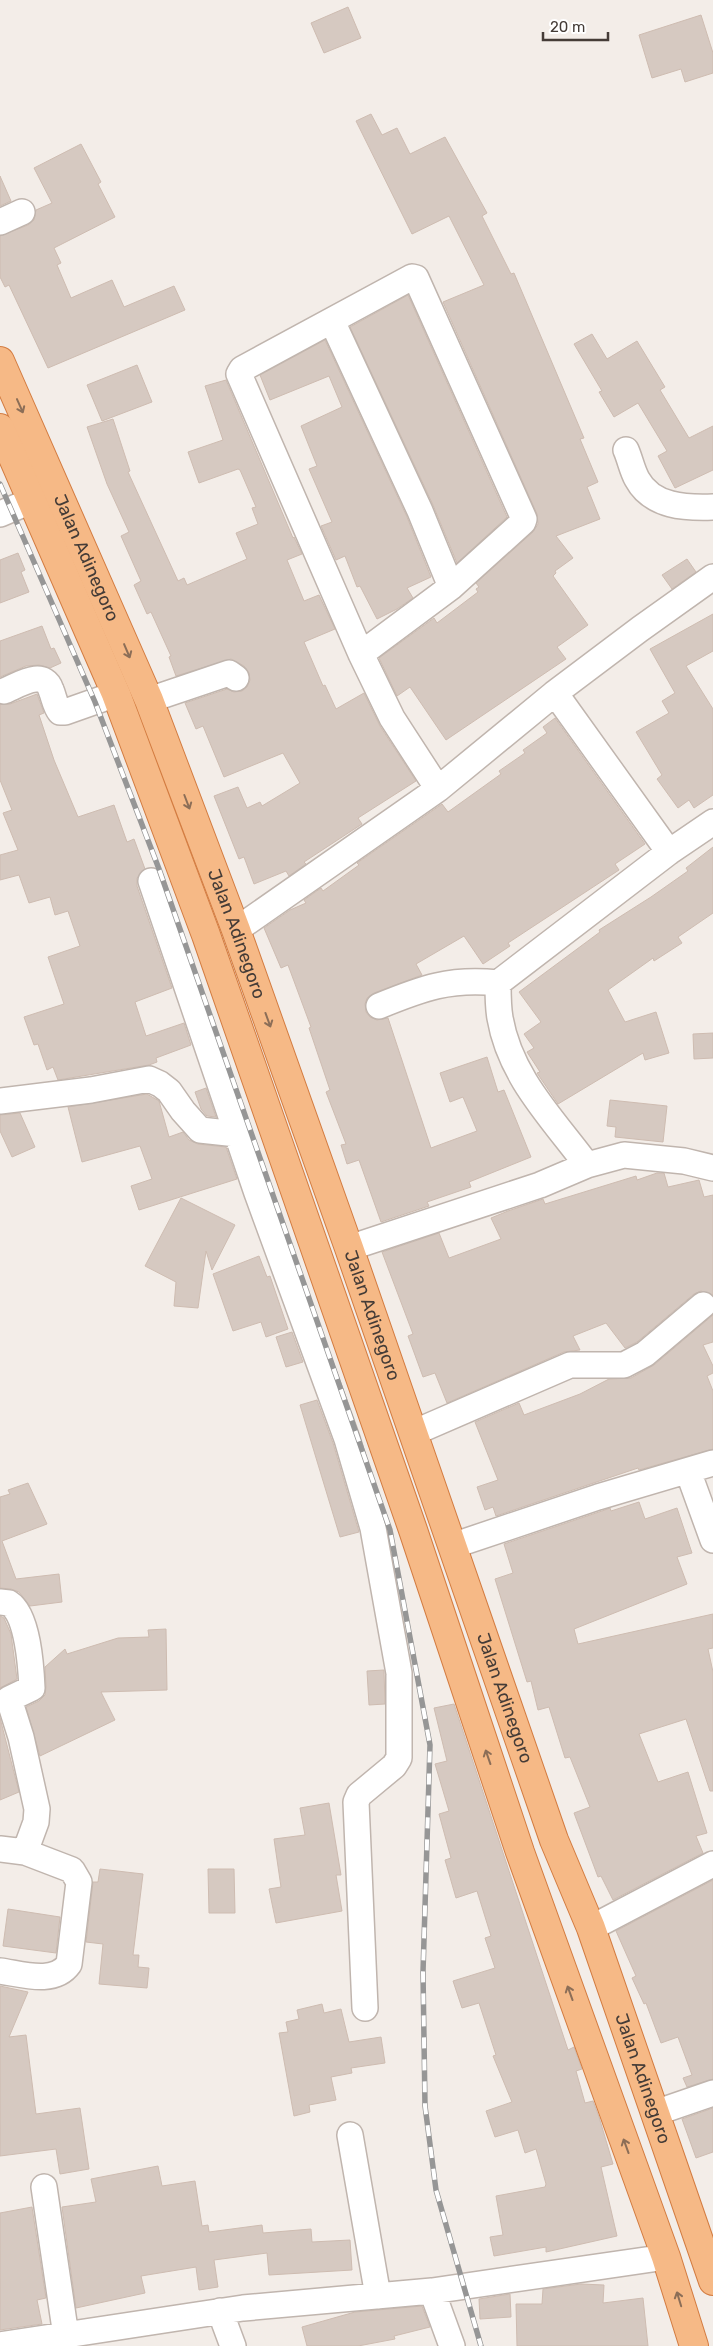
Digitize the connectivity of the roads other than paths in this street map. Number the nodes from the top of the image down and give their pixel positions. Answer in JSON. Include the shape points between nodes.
{"nodes":[{"id":1,"x":22,"y":212,"type":"dead end"},
{"id":2,"x":0,"y":222,"type":"edge"},
{"id":3,"x":332,"y":321,"type":"junction"},
{"id":4,"x":0,"y":362,"type":"edge"},
{"id":5,"x":0,"y":428,"type":"edge"},
{"id":6,"x":626,"y":450,"type":"dead end"},
{"id":7,"x":33,"y":500,"type":"junction"},
{"id":8,"x":713,"y":507,"type":"edge"},
{"id":9,"x":0,"y":514,"type":"edge"},
{"id":10,"x":713,"y":577,"type":"edge"},
{"id":11,"x":451,"y":587,"type":"junction"},
{"id":12,"x":361,"y":654,"type":"junction"},
{"id":13,"x":236,"y":678,"type":"dead end"},
{"id":14,"x":4,"y":691,"type":"dead end"},
{"id":15,"x":556,"y":693,"type":"junction"},
{"id":16,"x":116,"y":694,"type":"junction"},
{"id":17,"x":148,"y":700,"type":"junction"},
{"id":18,"x":438,"y":789,"type":"junction"},
{"id":19,"x":713,"y":822,"type":"edge"},
{"id":20,"x":669,"y":852,"type":"junction"},
{"id":21,"x":151,"y":881,"type":"dead end"},
{"id":22,"x":236,"y":930,"type":"junction"},
{"id":23,"x":498,"y":983,"type":"junction"},
{"id":24,"x":379,"y":1006,"type":"dead end"},
{"id":25,"x":0,"y":1101,"type":"edge"},
{"id":26,"x":236,"y":1134,"type":"junction"},
{"id":27,"x":587,"y":1165,"type":"junction"},
{"id":28,"x":713,"y":1168,"type":"edge"},
{"id":29,"x":291,"y":1180,"type":"junction"},
{"id":30,"x":257,"y":1192,"type":"junction"},
{"id":31,"x":349,"y":1248,"type":"junction"},
{"id":32,"x":703,"y":1305,"type":"dead end"},
{"id":33,"x":413,"y":1433,"type":"junction"},
{"id":34,"x":713,"y":1463,"type":"edge"},
{"id":35,"x":688,"y":1470,"type":"junction"},
{"id":36,"x":713,"y":1540,"type":"edge"},
{"id":37,"x":452,"y":1546,"type":"junction"},
{"id":38,"x":0,"y":1602,"type":"edge"},
{"id":39,"x":535,"y":1782,"type":"junction"},
{"id":40,"x":499,"y":1791,"type":"junction"},
{"id":41,"x":554,"y":1840,"type":"junction"},
{"id":42,"x":0,"y":1849,"type":"edge"},
{"id":43,"x":25,"y":1852,"type":"junction"},
{"id":44,"x":520,"y":1852,"type":"junction"},
{"id":45,"x":713,"y":1864,"type":"edge"},
{"id":46,"x":591,"y":1928,"type":"junction"},
{"id":47,"x":0,"y":1971,"type":"edge"},
{"id":48,"x":364,"y":2008,"type":"dead end"},
{"id":49,"x":713,"y":2093,"type":"edge"},
{"id":50,"x":655,"y":2113,"type":"junction"},
{"id":51,"x":350,"y":2135,"type":"dead end"},
{"id":52,"x":44,"y":2187,"type":"dead end"},
{"id":53,"x":666,"y":2257,"type":"junction"},
{"id":54,"x":713,"y":2281,"type":"edge"},
{"id":55,"x":432,"y":2291,"type":"junction"},
{"id":56,"x":378,"y":2296,"type":"junction"},
{"id":57,"x":220,"y":2311,"type":"junction"},
{"id":58,"x":58,"y":2340,"type":"edge"},
{"id":59,"x":0,"y":2345,"type":"edge"},
{"id":60,"x":233,"y":2346,"type":"edge"},
{"id":61,"x":452,"y":2346,"type":"edge"},
{"id":62,"x":694,"y":2346,"type":"edge"}],
"edges":[{"from":1,"to":2,"type":"street"},
{"from":3,"to":11,"type":"street","via":[[420,510]]},
{"from":3,"to":11,"type":"street","via":[[412,277],[416,278],[524,518],[522,526]]},
{"from":3,"to":12,"type":"street","via":[[242,369],[239,374]]},
{"from":4,"to":17,"type":"highway","name":"Jalan Adinegoro","one_way":true},
{"from":5,"to":7,"type":"highway","name":"Jalan Adinegoro"},
{"from":6,"to":8,"type":"street","via":[[638,480],[655,498],[683,508]]},
{"from":7,"to":9,"type":"street"},
{"from":7,"to":16,"type":"highway","name":"Jalan Adinegoro"},
{"from":10,"to":15,"type":"street"},
{"from":11,"to":12,"type":"street"},
{"from":12,"to":18,"type":"street","via":[[392,718]]},
{"from":13,"to":17,"type":"street","via":[[229,673]]},
{"from":14,"to":16,"type":"street","via":[[43,678],[60,712]]},
{"from":15,"to":18,"type":"street"},
{"from":15,"to":20,"type":"street"},
{"from":16,"to":29,"type":"highway","name":"Jalan Adinegoro","via":[[206,935]]},
{"from":17,"to":22,"type":"highway","name":"Jalan Adinegoro","one_way":true},
{"from":18,"to":22,"type":"street"},
{"from":19,"to":20,"type":"street"},
{"from":20,"to":23,"type":"street"},
{"from":21,"to":26,"type":"street"},
{"from":22,"to":31,"type":"highway","name":"Jalan Adinegoro","one_way":true},
{"from":23,"to":24,"type":"street","via":[[454,982]]},
{"from":23,"to":27,"type":"street","via":[[503,1034],[524,1084]]},
{"from":25,"to":26,"type":"street","via":[[150,1079],[169,1091],[200,1130]]},
{"from":26,"to":30,"type":"street"},
{"from":27,"to":28,"type":"street","via":[[624,1154]]},
{"from":27,"to":31,"type":"street","via":[[540,1185]]},
{"from":29,"to":30,"type":"street"},
{"from":40,"to":29,"type":"highway","name":"Jalan Adinegoro","one_way":true,"via":[[413,1530]]},
{"from":30,"to":48,"type":"street","via":[[350,1448],[373,1528],[399,1673],[399,1758],[359,1795],[356,1802]]},
{"from":31,"to":33,"type":"highway","name":"Jalan Adinegoro"},
{"from":32,"to":33,"type":"street","via":[[645,1354],[624,1365],[570,1365]]},
{"from":33,"to":37,"type":"highway","name":"Jalan Adinegoro"},
{"from":34,"to":35,"type":"street"},
{"from":35,"to":36,"type":"street"},
{"from":35,"to":37,"type":"street"},
{"from":37,"to":39,"type":"highway","name":"Jalan Adinegoro"},
{"from":38,"to":43,"type":"street","via":[[9,1603],[18,1612],[29,1656],[32,1688],[9,1699],[37,1810]]},
{"from":39,"to":40,"type":"highway","via":[[521,1793]]},
{"from":39,"to":41,"type":"highway","name":"Jalan Adinegoro"},
{"from":40,"to":44,"type":"highway","name":"Jalan Adinegoro"},
{"from":41,"to":44,"type":"highway","via":[[545,1838],[523,1844]]},
{"from":41,"to":46,"type":"highway","name":"Jalan Adinegoro"},
{"from":42,"to":43,"type":"street"},
{"from":43,"to":47,"type":"street","via":[[72,1870],[78,1882],[69,1964],[63,1973],[50,1977]]},
{"from":53,"to":44,"type":"highway","name":"Jalan Adinegoro","one_way":true},
{"from":45,"to":46,"type":"street"},
{"from":46,"to":50,"type":"highway","name":"Jalan Adinegoro"},
{"from":49,"to":50,"type":"street"},
{"from":50,"to":54,"type":"highway","name":"Jalan Adinegoro"},
{"from":51,"to":56,"type":"street"},
{"from":52,"to":58,"type":"street"},
{"from":53,"to":55,"type":"street"},
{"from":62,"to":53,"type":"highway","name":"Jalan Adinegoro","one_way":true},
{"from":55,"to":56,"type":"street"},
{"from":55,"to":61,"type":"street"},
{"from":56,"to":57,"type":"street"},
{"from":57,"to":58,"type":"street"},
{"from":57,"to":60,"type":"street"},
{"from":58,"to":59,"type":"street"}]}
